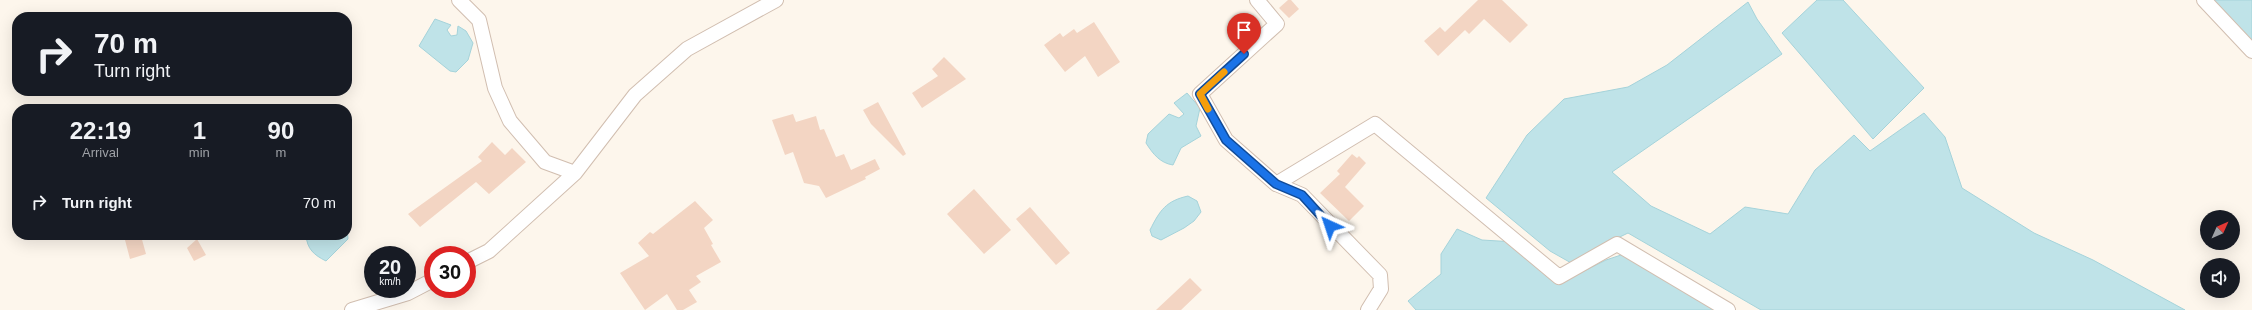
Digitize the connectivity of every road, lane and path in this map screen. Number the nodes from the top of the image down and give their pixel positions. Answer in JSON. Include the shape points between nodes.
{"nodes":[{"id":1,"x":460,"y":0,"type":"edge"},
{"id":2,"x":776,"y":0,"type":"edge"},
{"id":3,"x":1257,"y":0,"type":"edge"},
{"id":4,"x":2204,"y":0,"type":"edge"},
{"id":5,"x":2252,"y":51,"type":"edge"},
{"id":6,"x":575,"y":173,"type":"junction"},
{"id":7,"x":1276,"y":184,"type":"junction"},
{"id":8,"x":476,"y":258,"type":"edge"},
{"id":9,"x":424,"y":284,"type":"edge"},
{"id":10,"x":352,"y":310,"type":"edge"},
{"id":11,"x":1368,"y":310,"type":"edge"},
{"id":12,"x":1728,"y":310,"type":"edge"}],
"edges":[{"from":1,"to":6,"type":"street","via":[[479,20],[495,88],[510,121],[545,162]]},
{"from":2,"to":6,"type":"street","via":[[687,49],[635,95]]},
{"from":3,"to":7,"type":"street","via":[[1277,24],[1200,94],[1226,140]]},
{"from":4,"to":5,"type":"street"},
{"from":6,"to":8,"type":"street","via":[[489,251]]},
{"from":7,"to":11,"type":"street","via":[[1302,195],[1380,275],[1381,289]]},
{"from":7,"to":12,"type":"street","via":[[1374,124],[1559,277],[1617,244]]},
{"from":9,"to":10,"type":"street"}]}
